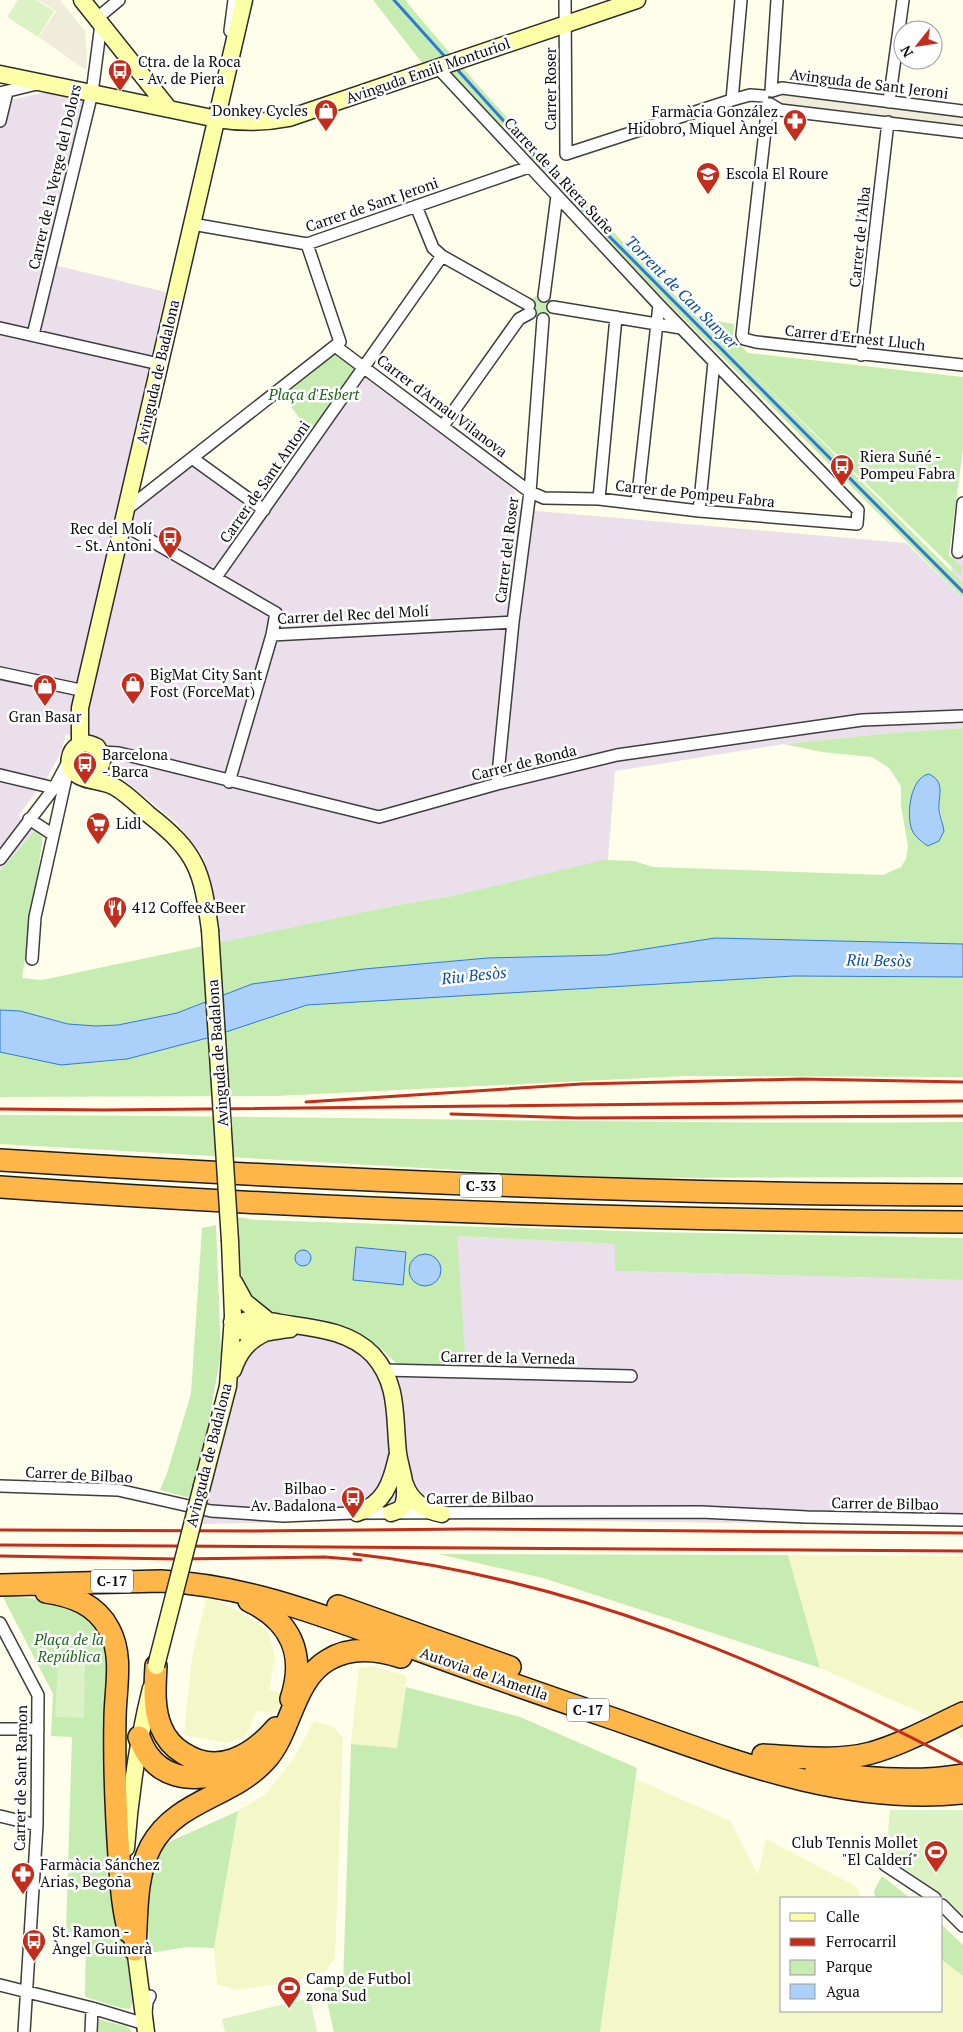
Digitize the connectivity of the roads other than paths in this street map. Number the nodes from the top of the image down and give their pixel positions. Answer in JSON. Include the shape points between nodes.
{"nodes":[{"id":1,"x":82,"y":0,"type":"edge"},
{"id":2,"x":120,"y":0,"type":"edge"},
{"id":3,"x":234,"y":0,"type":"edge"},
{"id":4,"x":244,"y":0,"type":"edge"},
{"id":5,"x":565,"y":0,"type":"edge"},
{"id":6,"x":637,"y":0,"type":"edge"},
{"id":7,"x":741,"y":0,"type":"edge"},
{"id":8,"x":777,"y":0,"type":"edge"},
{"id":9,"x":903,"y":0,"type":"edge"},
{"id":10,"x":98,"y":21,"type":"junction"},
{"id":11,"x":566,"y":24,"type":"junction"},
{"id":12,"x":446,"y":66,"type":"junction"},
{"id":13,"x":0,"y":74,"type":"edge"},
{"id":14,"x":42,"y":83,"type":"junction"},
{"id":15,"x":224,"y":83,"type":"junction"},
{"id":16,"x":3,"y":92,"type":"edge"},
{"id":17,"x":92,"y":93,"type":"junction"},
{"id":18,"x":769,"y":98,"type":"junction"},
{"id":19,"x":732,"y":100,"type":"junction"},
{"id":20,"x":889,"y":102,"type":"junction"},
{"id":21,"x":169,"y":110,"type":"junction"},
{"id":22,"x":963,"y":111,"type":"edge"},
{"id":23,"x":217,"y":119,"type":"junction"},
{"id":24,"x":0,"y":121,"type":"edge"},
{"id":25,"x":888,"y":122,"type":"junction"},
{"id":26,"x":963,"y":132,"type":"edge"},
{"id":27,"x":529,"y":167,"type":"junction"},
{"id":28,"x":557,"y":196,"type":"junction"},
{"id":29,"x":416,"y":206,"type":"junction"},
{"id":30,"x":192,"y":224,"type":"junction"},
{"id":31,"x":307,"y":244,"type":"junction"},
{"id":32,"x":442,"y":256,"type":"junction"},
{"id":33,"x":544,"y":296,"type":"junction"},
{"id":34,"x":659,"y":305,"type":"junction"},
{"id":35,"x":552,"y":307,"type":"junction"},
{"id":36,"x":530,"y":309,"type":"junction"},
{"id":37,"x":616,"y":317,"type":"junction"},
{"id":38,"x":543,"y":319,"type":"junction"},
{"id":39,"x":657,"y":323,"type":"junction"},
{"id":40,"x":0,"y":328,"type":"edge"},
{"id":41,"x":681,"y":328,"type":"junction"},
{"id":42,"x":33,"y":335,"type":"junction"},
{"id":43,"x":338,"y":344,"type":"junction"},
{"id":44,"x":861,"y":354,"type":"junction"},
{"id":45,"x":714,"y":362,"type":"junction"},
{"id":46,"x":160,"y":364,"type":"junction"},
{"id":47,"x":963,"y":365,"type":"edge"},
{"id":48,"x":365,"y":366,"type":"junction"},
{"id":49,"x":443,"y":426,"type":"junction"},
{"id":50,"x":192,"y":458,"type":"junction"},
{"id":51,"x":530,"y":492,"type":"junction"},
{"id":52,"x":599,"y":499,"type":"junction"},
{"id":53,"x":637,"y":503,"type":"junction"},
{"id":54,"x":963,"y":503,"type":"edge"},
{"id":55,"x":264,"y":510,"type":"junction"},
{"id":56,"x":699,"y":511,"type":"junction"},
{"id":57,"x":125,"y":517,"type":"junction"},
{"id":58,"x":857,"y":524,"type":"joint"},
{"id":59,"x":958,"y":552,"type":"dead end"},
{"id":60,"x":216,"y":577,"type":"junction"},
{"id":61,"x":513,"y":622,"type":"junction"},
{"id":62,"x":272,"y":635,"type":"junction"},
{"id":63,"x":0,"y":672,"type":"edge"},
{"id":64,"x":85,"y":691,"type":"junction"},
{"id":65,"x":963,"y":716,"type":"edge"},
{"id":66,"x":80,"y":745,"type":"junction"},
{"id":67,"x":102,"y":759,"type":"junction"},
{"id":68,"x":74,"y":772,"type":"junction"},
{"id":69,"x":0,"y":775,"type":"edge"},
{"id":70,"x":229,"y":782,"type":"junction"},
{"id":71,"x":497,"y":784,"type":"junction"},
{"id":72,"x":54,"y":788,"type":"junction"},
{"id":73,"x":116,"y":788,"type":"junction"},
{"id":74,"x":30,"y":819,"type":"junction"},
{"id":75,"x":52,"y":834,"type":"junction"},
{"id":76,"x":2,"y":853,"type":"edge"},
{"id":77,"x":32,"y":959,"type":"dead end"},
{"id":78,"x":0,"y":1160,"type":"edge"},
{"id":79,"x":0,"y":1188,"type":"edge"},
{"id":80,"x":963,"y":1195,"type":"edge"},
{"id":81,"x":963,"y":1222,"type":"edge"},
{"id":82,"x":232,"y":1276,"type":"junction"},
{"id":83,"x":233,"y":1326,"type":"junction"},
{"id":84,"x":266,"y":1326,"type":"junction"},
{"id":85,"x":384,"y":1370,"type":"junction"},
{"id":86,"x":631,"y":1376,"type":"dead end"},
{"id":87,"x":228,"y":1386,"type":"junction"},
{"id":88,"x":396,"y":1484,"type":"junction"},
{"id":89,"x":0,"y":1486,"type":"edge"},
{"id":90,"x":357,"y":1513,"type":"junction"},
{"id":91,"x":397,"y":1513,"type":"junction"},
{"id":92,"x":442,"y":1514,"type":"junction"},
{"id":93,"x":963,"y":1520,"type":"edge"},
{"id":94,"x":1,"y":1580,"type":"edge"},
{"id":95,"x":220,"y":1587,"type":"junction"},
{"id":96,"x":0,"y":1623,"type":"edge"},
{"id":97,"x":156,"y":1666,"type":"junction"},
{"id":98,"x":963,"y":1713,"type":"edge"},
{"id":99,"x":289,"y":1719,"type":"junction"},
{"id":100,"x":0,"y":1729,"type":"edge"},
{"id":101,"x":38,"y":1730,"type":"junction"},
{"id":102,"x":651,"y":1732,"type":"junction"},
{"id":103,"x":139,"y":1737,"type":"junction"},
{"id":104,"x":763,"y":1755,"type":"junction"},
{"id":105,"x":963,"y":1775,"type":"edge"},
{"id":106,"x":963,"y":1792,"type":"edge"},
{"id":107,"x":0,"y":1816,"type":"edge"},
{"id":108,"x":36,"y":1825,"type":"junction"},
{"id":109,"x":885,"y":1865,"type":"dead end"},
{"id":110,"x":933,"y":1897,"type":"edge"},
{"id":111,"x":943,"y":1905,"type":"edge"},
{"id":112,"x":963,"y":1926,"type":"edge"},
{"id":113,"x":135,"y":1950,"type":"junction"},
{"id":114,"x":0,"y":1985,"type":"edge"},
{"id":115,"x":27,"y":1992,"type":"junction"},
{"id":116,"x":150,"y":1996,"type":"dead end"},
{"id":117,"x":92,"y":2008,"type":"junction"},
{"id":118,"x":146,"y":2028,"type":"edge"},
{"id":119,"x":24,"y":2032,"type":"edge"},
{"id":120,"x":90,"y":2032,"type":"edge"}],
"edges":[{"from":1,"to":10,"type":"street"},
{"from":2,"to":10,"type":"street"},
{"from":3,"to":15,"type":"street"},
{"from":4,"to":15,"type":"street","name":"Avinguda de Badalona"},
{"from":5,"to":11,"type":"street","name":"Carrer Roser"},
{"from":6,"to":11,"type":"street","name":"Avinguda Emili Monturiol"},
{"from":7,"to":19,"type":"street"},
{"from":8,"to":18,"type":"street"},
{"from":9,"to":20,"type":"street"},
{"from":10,"to":17,"type":"street","name":"Carrer de la Verge del Dolors"},
{"from":10,"to":21,"type":"street"},
{"from":11,"to":12,"type":"street","name":"Avinguda Emili Monturiol"},
{"from":11,"to":19,"type":"street","name":"Carrer Roser","via":[[566,154]]},
{"from":12,"to":23,"type":"street","name":"Avinguda Emili Monturiol","via":[[289,118],[263,123]]},
{"from":12,"to":27,"type":"street","name":"Carrer de la Riera Suñe"},
{"from":13,"to":14,"type":"street","name":"Avinguda Emili Monturiol"},
{"from":14,"to":16,"type":"street"},
{"from":14,"to":17,"type":"street","name":"Avinguda Emili Monturiol"},
{"from":15,"to":23,"type":"street","name":"Avinguda de Badalona"},
{"from":16,"to":24,"type":"street"},
{"from":17,"to":21,"type":"street","name":"Avinguda Emili Monturiol"},
{"from":17,"to":42,"type":"street","name":"Carrer de la Verge del Dolors"},
{"from":18,"to":19,"type":"street","via":[[750,95]]},
{"from":18,"to":20,"type":"street","name":"Avinguda de Sant Jeroni","via":[[782,88]]},
{"from":18,"to":25,"type":"street","via":[[780,110]]},
{"from":18,"to":44,"type":"street","name":"Carrer d'Ernest Lluch","via":[[742,335],[746,341]]},
{"from":20,"to":22,"type":"street","name":"Avinguda de Sant Jeroni"},
{"from":21,"to":23,"type":"street","name":"Avinguda Emili Monturiol"},
{"from":23,"to":30,"type":"street","name":"Avinguda de Badalona"},
{"from":25,"to":26,"type":"street"},
{"from":25,"to":44,"type":"street","name":"Carrer de l'Alba"},
{"from":27,"to":28,"type":"street","name":"Carrer de la Riera Suñe"},
{"from":27,"to":29,"type":"street","name":"Carrer de Sant Jeroni"},
{"from":28,"to":33,"type":"street"},
{"from":28,"to":34,"type":"street","name":"Carrer de la Riera Suñe"},
{"from":29,"to":31,"type":"street","name":"Carrer de Sant Jeroni"},
{"from":29,"to":32,"type":"street","via":[[433,248]]},
{"from":30,"to":31,"type":"street","name":"Carrer de Sant Jeroni"},
{"from":30,"to":46,"type":"street","name":"Avinguda de Badalona"},
{"from":31,"to":43,"type":"street"},
{"from":32,"to":36,"type":"street"},
{"from":32,"to":48,"type":"street","name":"Carrer de Sant Antoni"},
{"from":33,"to":35,"type":"street"},
{"from":33,"to":36,"type":"street","via":[[535,297]]},
{"from":34,"to":39,"type":"street"},
{"from":34,"to":41,"type":"street","name":"Carrer de la Riera Suñe"},
{"from":35,"to":37,"type":"street"},
{"from":35,"to":38,"type":"street","via":[[550,315]]},
{"from":36,"to":38,"type":"street","via":[[535,318]]},
{"from":36,"to":49,"type":"street","via":[[519,319]]},
{"from":37,"to":39,"type":"street"},
{"from":37,"to":52,"type":"street"},
{"from":38,"to":51,"type":"street","name":"Carrer del Roser"},
{"from":39,"to":41,"type":"street"},
{"from":39,"to":53,"type":"street"},
{"from":40,"to":42,"type":"street"},
{"from":41,"to":45,"type":"street","name":"Carrer de la Riera Suñe"},
{"from":42,"to":46,"type":"street"},
{"from":43,"to":48,"type":"street","name":"Carrer d'Arnau Vilanova"},
{"from":43,"to":50,"type":"street"},
{"from":44,"to":47,"type":"street","name":"Carrer d'Ernest Lluch"},
{"from":45,"to":56,"type":"street"},
{"from":45,"to":58,"type":"street","name":"Carrer de la Riera Suñe","via":[[858,510]]},
{"from":46,"to":57,"type":"street","name":"Avinguda de Badalona"},
{"from":48,"to":49,"type":"street","name":"Carrer d'Arnau Vilanova"},
{"from":48,"to":55,"type":"street","name":"Carrer de Sant Antoni"},
{"from":49,"to":51,"type":"street","name":"Carrer d'Arnau Vilanova"},
{"from":50,"to":55,"type":"street"},
{"from":50,"to":57,"type":"street"},
{"from":51,"to":52,"type":"street","name":"Carrer de Pompeu Fabra","via":[[544,498]]},
{"from":51,"to":61,"type":"street","name":"Carrer del Roser"},
{"from":52,"to":53,"type":"street","name":"Carrer de Pompeu Fabra"},
{"from":53,"to":56,"type":"street","name":"Carrer de Pompeu Fabra"},
{"from":54,"to":59,"type":"street"},
{"from":55,"to":60,"type":"street","name":"Carrer de Sant Antoni"},
{"from":56,"to":58,"type":"street","name":"Carrer de Pompeu Fabra"},
{"from":57,"to":60,"type":"street","name":"Carrer del Rec del Molí"},
{"from":57,"to":64,"type":"street","name":"Avinguda de Badalona"},
{"from":60,"to":62,"type":"street","name":"Carrer del Rec del Molí","via":[[276,613]]},
{"from":61,"to":62,"type":"street","name":"Carrer del Rec del Molí"},
{"from":61,"to":71,"type":"street","name":"Carrer del Roser"},
{"from":62,"to":70,"type":"street"},
{"from":63,"to":64,"type":"street"},
{"from":64,"to":66,"type":"street","name":"Avinguda de Badalona","via":[[79,722]]},
{"from":65,"to":71,"type":"street","name":"Carrer de Ronda","via":[[862,720],[617,755]]},
{"from":66,"to":67,"type":"street","via":[[91,744]]},
{"from":66,"to":68,"type":"street","via":[[74,749]]},
{"from":67,"to":68,"type":"street","via":[[93,776]]},
{"from":67,"to":70,"type":"street","name":"Carrer de Ronda","via":[[119,753]]},
{"from":67,"to":73,"type":"street","name":"Avinguda de Badalona"},
{"from":68,"to":72,"type":"street"},
{"from":68,"to":72,"type":"street"},
{"from":68,"to":73,"type":"street","name":"Avinguda de Badalona"},
{"from":68,"to":75,"type":"street"},
{"from":69,"to":72,"type":"street"},
{"from":70,"to":71,"type":"street","name":"Carrer de Ronda","via":[[379,817]]},
{"from":72,"to":74,"type":"street"},
{"from":73,"to":82,"type":"street","name":"Avinguda de Badalona","bridge":true,"via":[[171,832],[189,852],[202,879],[210,930]]},
{"from":74,"to":75,"type":"street"},
{"from":74,"to":76,"type":"street"},
{"from":75,"to":77,"type":"street","via":[[35,917]]},
{"from":78,"to":80,"type":"highway","number":"C-33","via":[[490,1186],[756,1194]]},
{"from":79,"to":81,"type":"highway","number":"C-33","via":[[452,1212]]},
{"from":82,"to":83,"type":"street","name":"Avinguda de Badalona"},
{"from":82,"to":84,"type":"street","via":[[244,1302]]},
{"from":83,"to":84,"type":"street","via":[[249,1319]]},
{"from":83,"to":87,"type":"street","name":"Avinguda de Badalona"},
{"from":84,"to":85,"type":"street","via":[[319,1328],[343,1336],[361,1346]]},
{"from":84,"to":87,"type":"street","via":[[238,1355]]},
{"from":85,"to":86,"type":"street","name":"Carrer de la Verneda"},
{"from":85,"to":88,"type":"street","via":[[395,1399]]},
{"from":87,"to":97,"type":"street","name":"Avinguda de Badalona","bridge":true},
{"from":88,"to":90,"type":"street","via":[[377,1503]]},
{"from":88,"to":91,"type":"street","via":[[390,1502]]},
{"from":88,"to":92,"type":"street","via":[[422,1506]]},
{"from":89,"to":90,"type":"street","name":"Carrer de Bilbao","via":[[118,1490],[211,1511],[284,1516]]},
{"from":90,"to":91,"type":"street","name":"Carrer de Bilbao"},
{"from":91,"to":92,"type":"street","name":"Carrer de Bilbao"},
{"from":92,"to":93,"type":"street","name":"Carrer de Bilbao","via":[[700,1512]]},
{"from":94,"to":95,"type":"highway","name":"Autovia de l'Ametlla","number":"C-17","via":[[185,1582]]},
{"from":94,"to":104,"type":"highway","number":"C-17","via":[[148,1568],[224,1576],[288,1590]]},
{"from":94,"to":113,"type":"highway","via":[[79,1600],[98,1613],[112,1635],[117,1660],[114,1720],[118,1839],[125,1916]]},
{"from":95,"to":97,"type":"highway","via":[[270,1612],[292,1640],[297,1663],[295,1684],[278,1726],[255,1750],[227,1762],[208,1763],[190,1758],[172,1744],[162,1729],[156,1705]]},
{"from":95,"to":102,"type":"highway","name":"Autovia de l'Ametlla","number":"C-17","via":[[313,1612]]},
{"from":96,"to":101,"type":"street","name":"Carrer de Sant Ramon","via":[[38,1695]]},
{"from":97,"to":103,"type":"street","name":"Avinguda de Badalona"},
{"from":98,"to":104,"type":"highway","via":[[869,1753],[836,1758]]},
{"from":99,"to":102,"type":"highway","via":[[305,1685],[319,1666],[345,1652],[372,1650]]},
{"from":99,"to":103,"type":"highway","via":[[253,1760],[234,1770],[204,1777],[182,1776],[162,1770],[149,1759]]},
{"from":99,"to":113,"type":"highway","via":[[272,1753],[256,1770],[187,1809],[158,1835],[145,1860],[141,1880]]},
{"from":100,"to":101,"type":"street"},
{"from":101,"to":108,"type":"street","name":"Carrer de Sant Ramon"},
{"from":102,"to":106,"type":"highway","name":"Autovia de l'Ametlla","number":"C-17","via":[[774,1772],[847,1790],[895,1795]]},
{"from":103,"to":113,"type":"street","name":"Avinguda de Badalona","via":[[130,1794],[126,1852]]},
{"from":104,"to":105,"type":"highway","number":"C-17","via":[[805,1768],[865,1777]]},
{"from":107,"to":108,"type":"street"},
{"from":108,"to":115,"type":"street","name":"Carrer de Sant Ramon"},
{"from":109,"to":110,"type":"street"},
{"from":111,"to":112,"type":"street"},
{"from":113,"to":118,"type":"street","name":"Avinguda de Badalona"},
{"from":114,"to":115,"type":"street"},
{"from":115,"to":117,"type":"street"},
{"from":115,"to":119,"type":"street","name":"Carrer de Sant Ramon"},
{"from":116,"to":118,"type":"street"},
{"from":117,"to":118,"type":"street"},
{"from":117,"to":120,"type":"street"}]}
